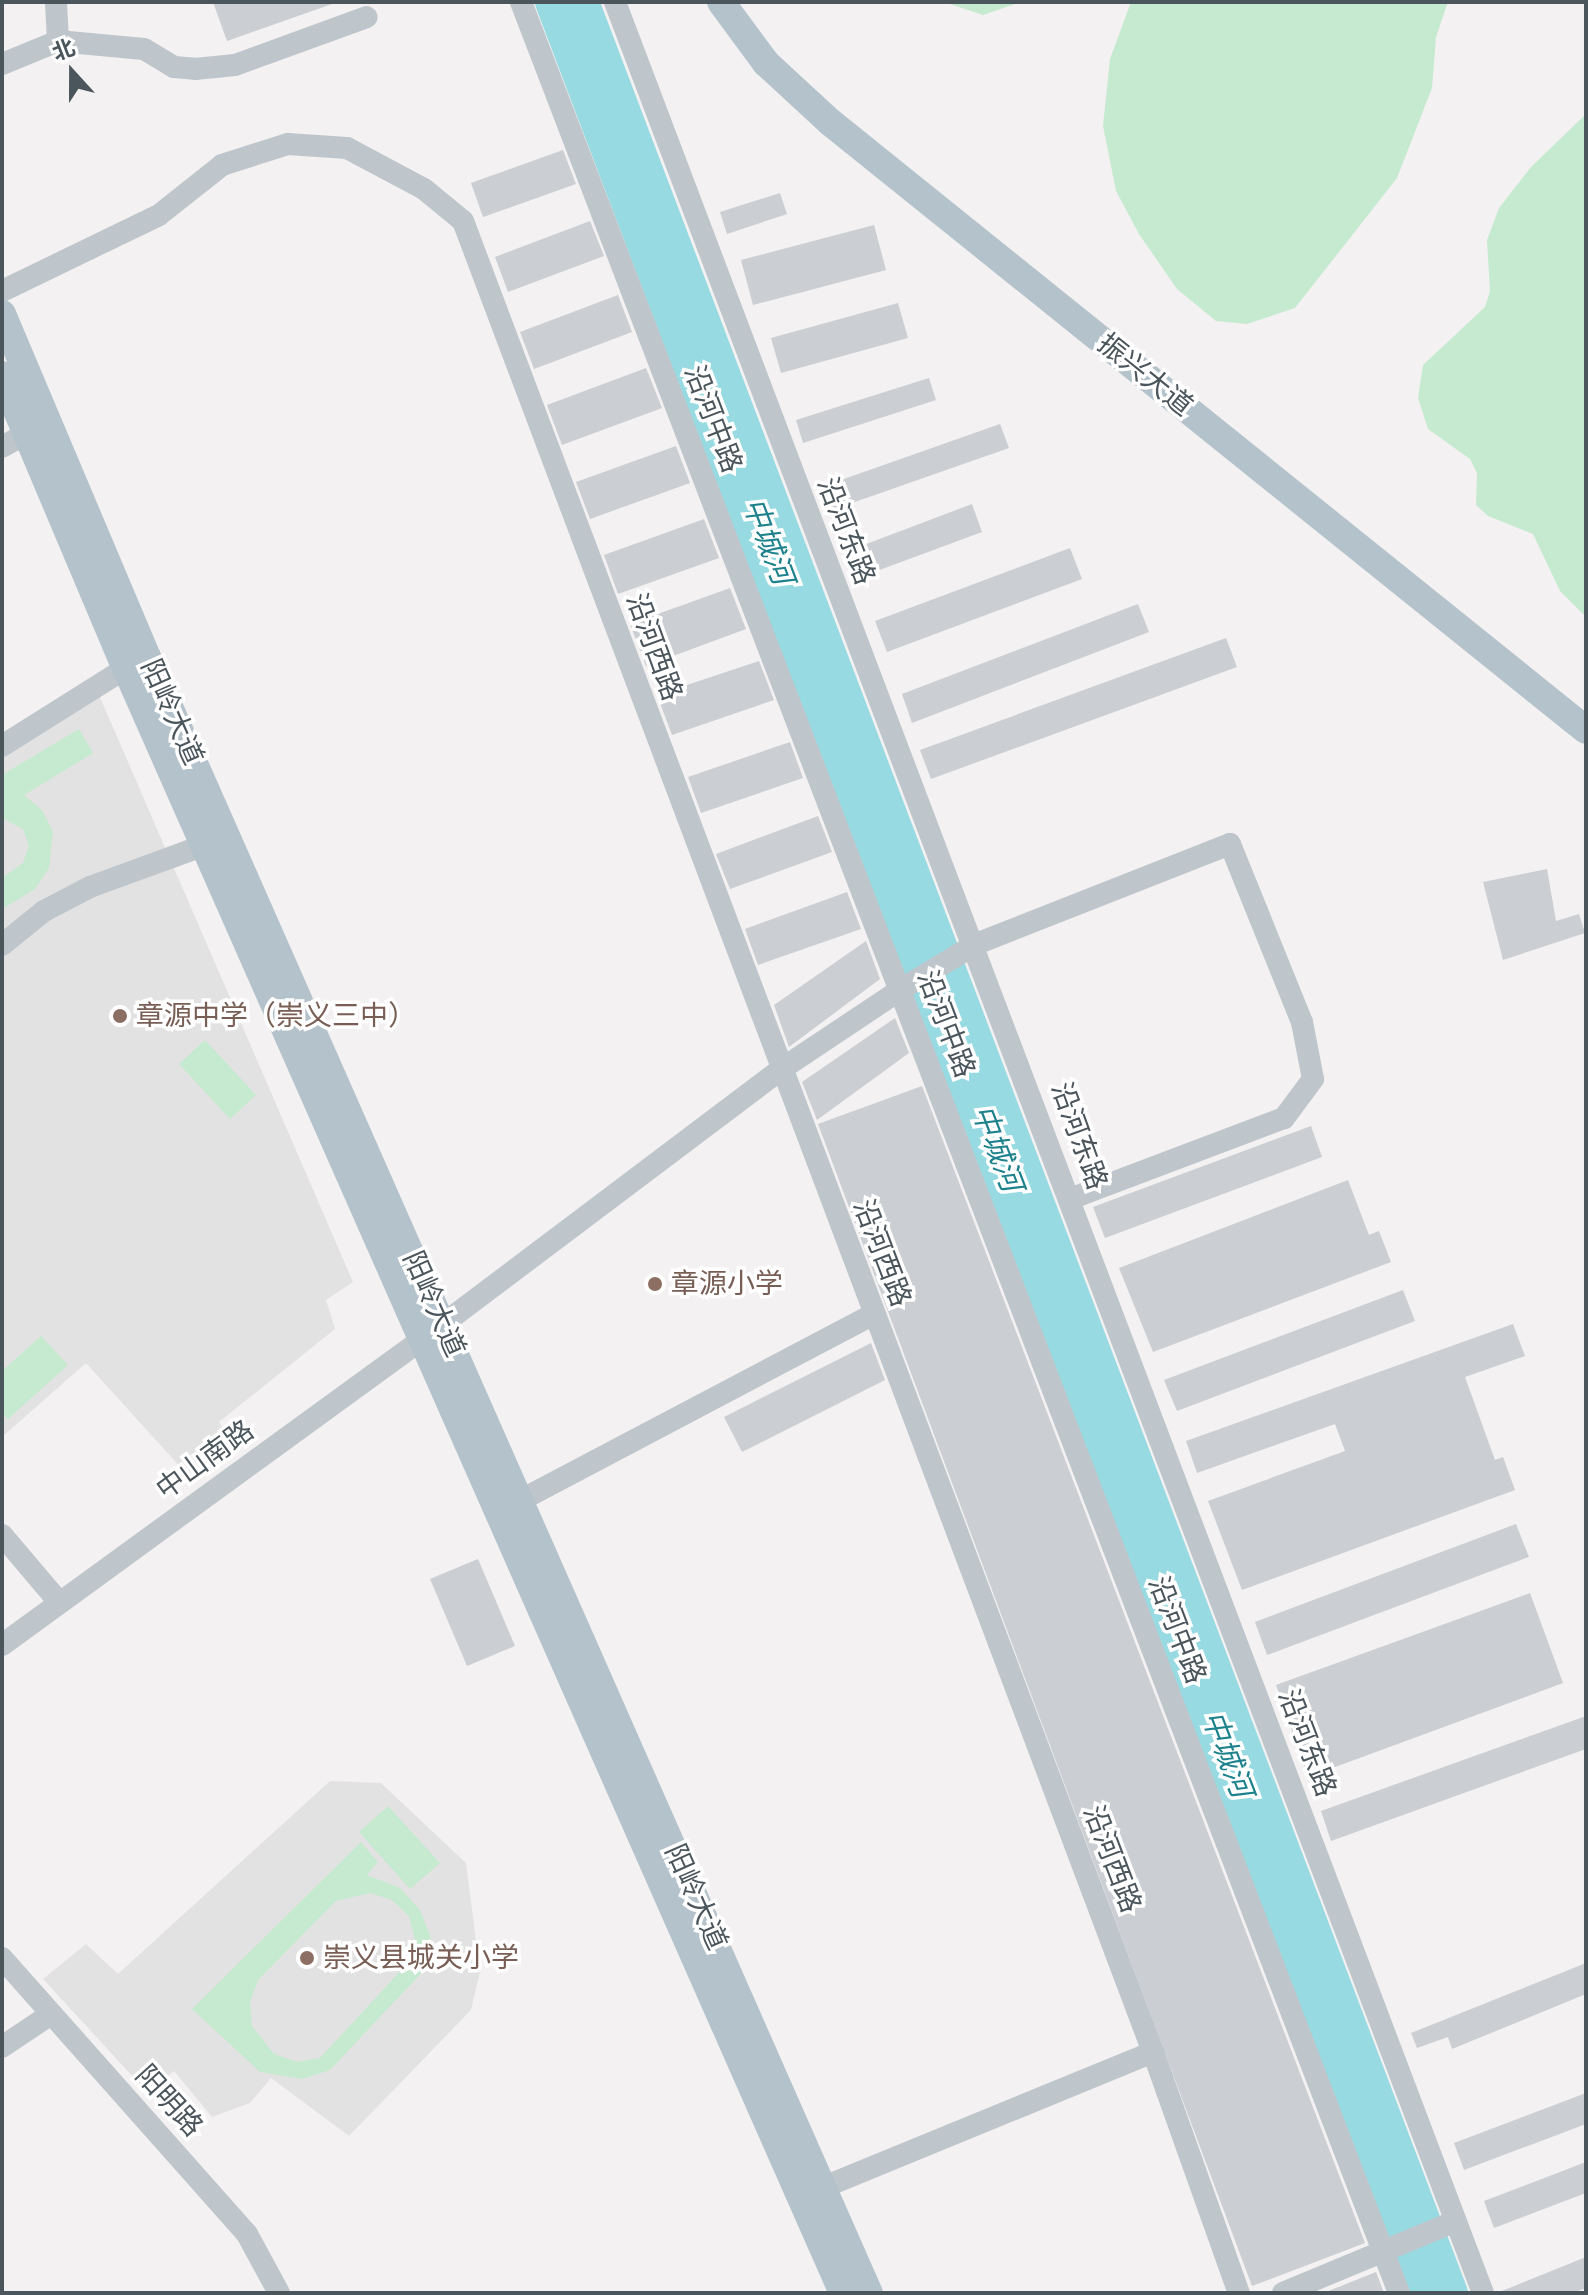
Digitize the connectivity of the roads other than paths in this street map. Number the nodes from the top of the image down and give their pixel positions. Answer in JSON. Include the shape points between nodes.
{"nodes":[{"id":1,"x":56,"y":2,"type":"edge"},
{"id":2,"x":521,"y":2,"type":"edge"},
{"id":3,"x":615,"y":2,"type":"edge"},
{"id":4,"x":721,"y":2,"type":"edge"},
{"id":5,"x":739,"y":2,"type":"edge"},
{"id":6,"x":367,"y":17,"type":"dead end"},
{"id":7,"x":58,"y":41,"type":"junction"},
{"id":8,"x":2,"y":64,"type":"edge"},
{"id":9,"x":2,"y":291,"type":"edge"},
{"id":10,"x":2,"y":314,"type":"edge"},
{"id":11,"x":2,"y":375,"type":"edge"},
{"id":12,"x":27,"y":433,"type":"junction"},
{"id":13,"x":2,"y":447,"type":"edge"},
{"id":14,"x":126,"y":668,"type":"junction"},
{"id":15,"x":1586,"y":714,"type":"edge"},
{"id":16,"x":1586,"y":730,"type":"edge"},
{"id":17,"x":2,"y":746,"type":"edge"},
{"id":18,"x":205,"y":845,"type":"junction"},
{"id":19,"x":976,"y":944,"type":"junction"},
{"id":20,"x":2,"y":945,"type":"edge"},
{"id":21,"x":908,"y":985,"type":"junction"},
{"id":22,"x":780,"y":1070,"type":"junction"},
{"id":23,"x":1070,"y":1199,"type":"junction"},
{"id":24,"x":874,"y":1314,"type":"junction"},
{"id":25,"x":433,"y":1332,"type":"junction"},
{"id":26,"x":521,"y":1500,"type":"junction"},
{"id":27,"x":2,"y":1535,"type":"edge"},
{"id":28,"x":59,"y":1602,"type":"junction"},
{"id":29,"x":2,"y":1645,"type":"edge"},
{"id":30,"x":2,"y":1958,"type":"edge"},
{"id":31,"x":51,"y":2014,"type":"junction"},
{"id":32,"x":2,"y":2047,"type":"edge"},
{"id":33,"x":1153,"y":2052,"type":"junction"},
{"id":34,"x":824,"y":2187,"type":"junction"},
{"id":35,"x":1456,"y":2221,"type":"junction"},
{"id":36,"x":1390,"y":2249,"type":"junction"},
{"id":37,"x":279,"y":2293,"type":"edge"},
{"id":38,"x":843,"y":2293,"type":"edge"},
{"id":39,"x":869,"y":2293,"type":"edge"},
{"id":40,"x":1239,"y":2293,"type":"edge"},
{"id":41,"x":1283,"y":2293,"type":"edge"},
{"id":42,"x":1399,"y":2293,"type":"edge"},
{"id":43,"x":1483,"y":2293,"type":"edge"}],
"edges":[{"from":1,"to":7,"type":"street"},
{"from":2,"to":21,"type":"street","name":"沿河中路"},
{"from":3,"to":19,"type":"street","name":"沿河东路"},
{"from":4,"to":16,"type":"main road","name":"振兴大道","via":[[766,63],[830,122]]},
{"from":5,"to":15,"type":"main road","name":"振兴大道","via":[[778,54],[841,112]]},
{"from":6,"to":7,"type":"street","via":[[235,65],[195,69],[174,67],[144,49]]},
{"from":7,"to":8,"type":"street"},
{"from":9,"to":22,"type":"street","name":"沿河西路","via":[[159,215],[222,165],[288,144],[347,148],[448,206],[469,235]]},
{"from":10,"to":25,"type":"main road","name":"阳岭大道"},
{"from":11,"to":12,"type":"main road","name":"阳岭大道"},
{"from":12,"to":13,"type":"street"},
{"from":12,"to":14,"type":"main road","name":"阳岭大道"},
{"from":14,"to":17,"type":"street"},
{"from":14,"to":18,"type":"main road","name":"阳岭大道"},
{"from":18,"to":20,"type":"street","via":[[90,887],[44,911]]},
{"from":18,"to":25,"type":"main road","name":"阳岭大道"},
{"from":19,"to":21,"type":"street","name":"中山南路"},
{"from":19,"to":23,"type":"street","name":"沿河东路"},
{"from":19,"to":23,"type":"street","name":"中山南路","via":[[1230,844],[1302,1022],[1313,1079],[1284,1118]]},
{"from":21,"to":22,"type":"street","name":"中山南路"},
{"from":21,"to":36,"type":"street","name":"沿河中路"},
{"from":22,"to":24,"type":"street","name":"沿河西路"},
{"from":22,"to":25,"type":"street","name":"中山南路"},
{"from":23,"to":35,"type":"street","name":"沿河东路"},
{"from":24,"to":26,"type":"street"},
{"from":24,"to":33,"type":"street","name":"沿河西路"},
{"from":25,"to":26,"type":"main road","name":"阳岭大道"},
{"from":25,"to":28,"type":"street","name":"中山南路"},
{"from":25,"to":38,"type":"main road","name":"阳岭大道"},
{"from":26,"to":34,"type":"main road","name":"阳岭大道"},
{"from":27,"to":28,"type":"street"},
{"from":28,"to":29,"type":"street","name":"中山南路"},
{"from":30,"to":31,"type":"street","name":"阳明路"},
{"from":31,"to":32,"type":"street"},
{"from":31,"to":37,"type":"street","name":"阳明路","via":[[247,2234]]},
{"from":33,"to":34,"type":"street"},
{"from":33,"to":40,"type":"street","name":"沿河西路"},
{"from":34,"to":39,"type":"main road","name":"阳岭大道"},
{"from":35,"to":36,"type":"street"},
{"from":35,"to":43,"type":"street","name":"沿河东路"},
{"from":36,"to":41,"type":"street"},
{"from":36,"to":42,"type":"street","name":"沿河中路"}]}
